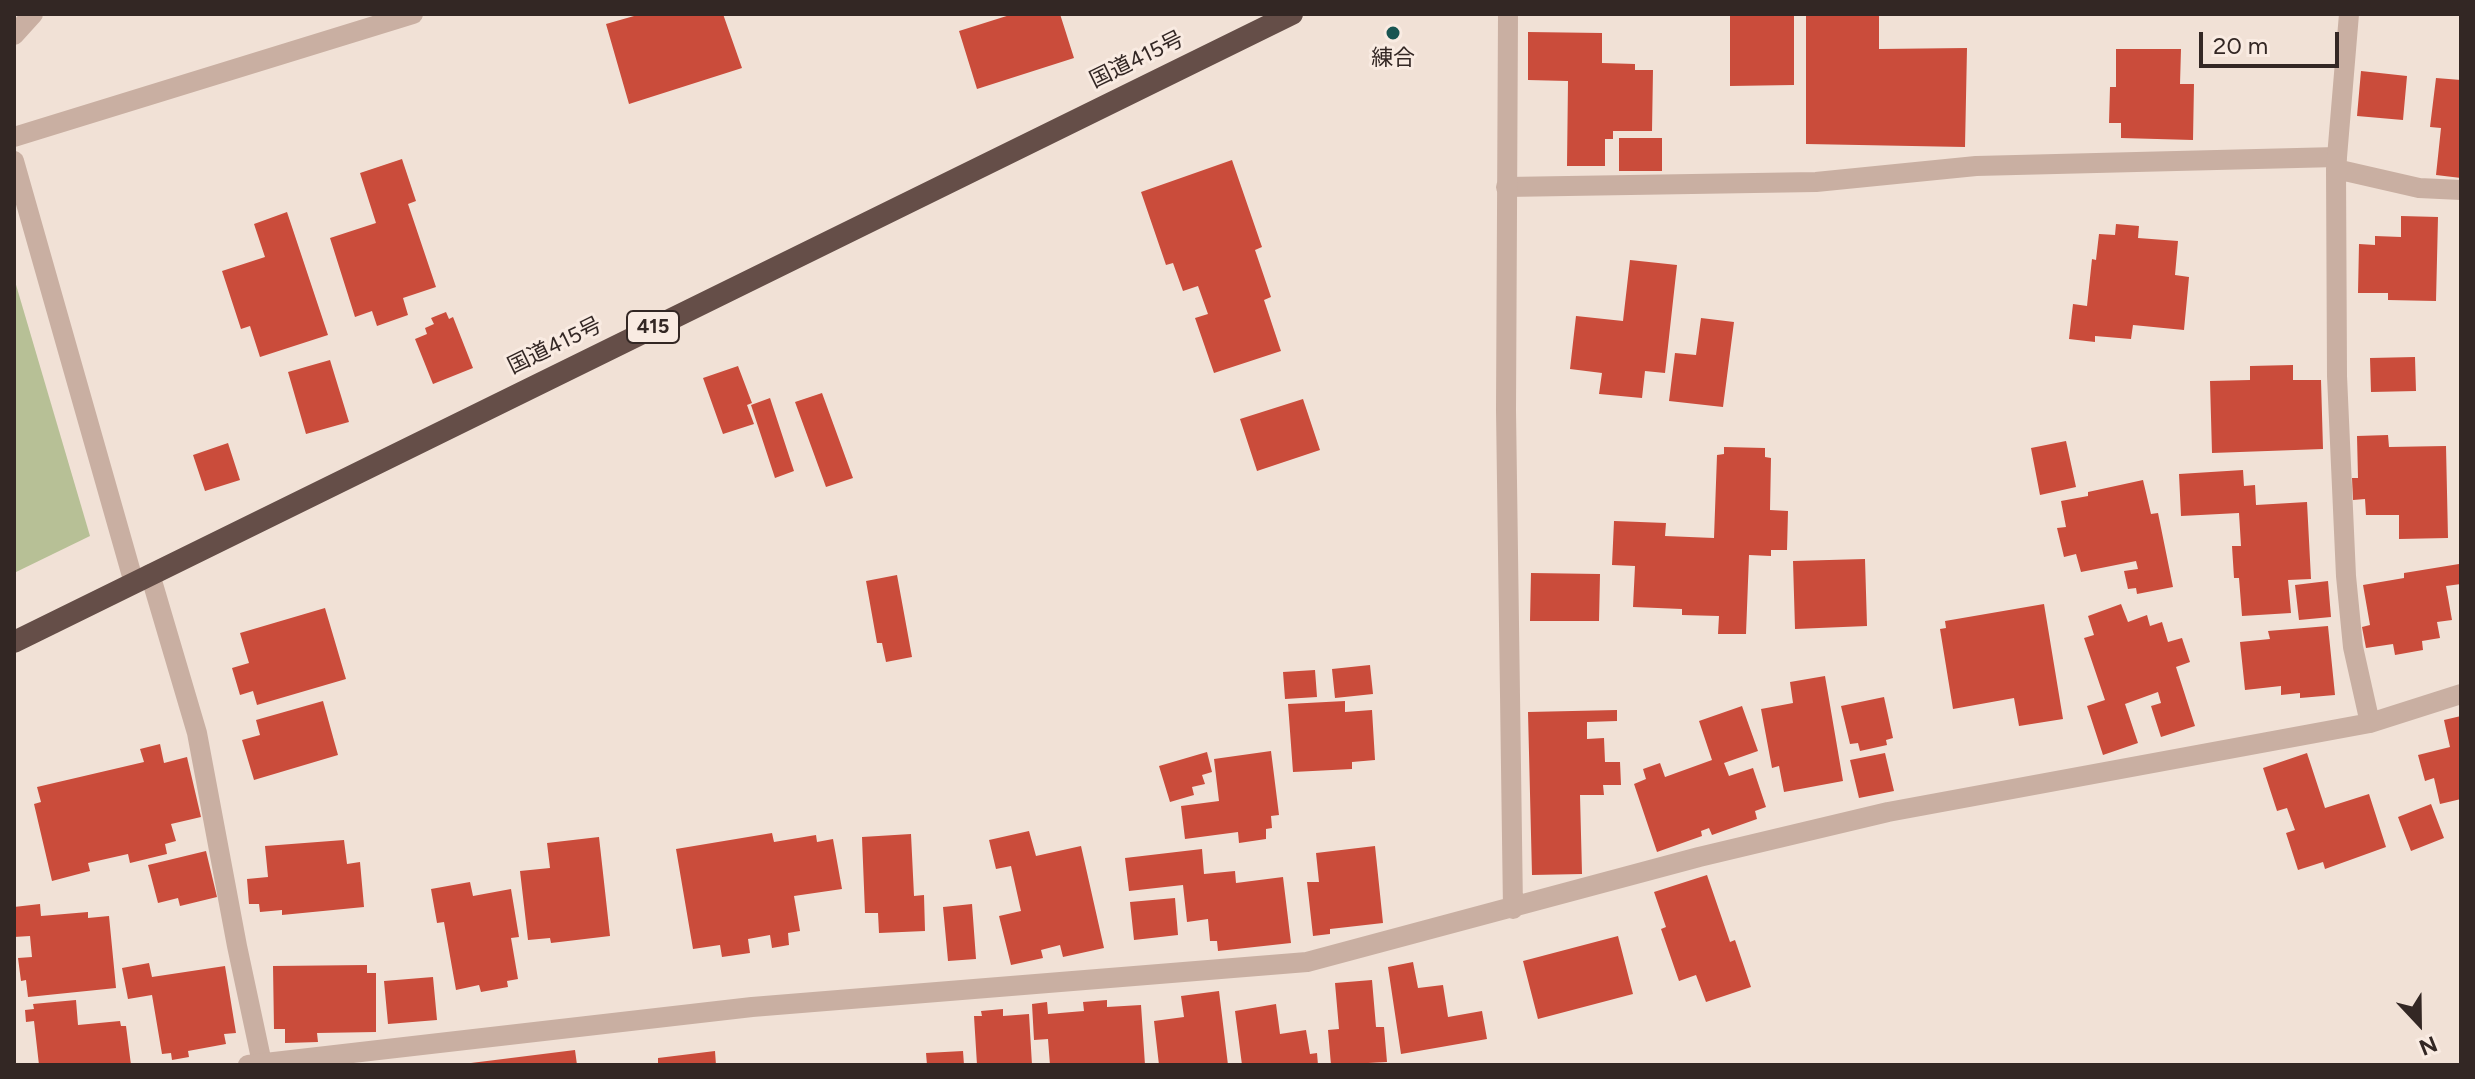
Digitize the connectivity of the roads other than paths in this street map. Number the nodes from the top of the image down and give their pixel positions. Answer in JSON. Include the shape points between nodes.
{"nodes":[{"id":1,"x":33,"y":14,"type":"edge"},
{"id":2,"x":413,"y":14,"type":"edge"},
{"id":3,"x":1292,"y":14,"type":"edge"},
{"id":4,"x":1508,"y":14,"type":"edge"},
{"id":5,"x":2349,"y":14,"type":"edge"},
{"id":6,"x":14,"y":35,"type":"edge"},
{"id":7,"x":14,"y":137,"type":"edge"},
{"id":8,"x":14,"y":161,"type":"edge"},
{"id":9,"x":2337,"y":163,"type":"junction"},
{"id":10,"x":1506,"y":187,"type":"junction"},
{"id":11,"x":2461,"y":190,"type":"edge"},
{"id":12,"x":142,"y":578,"type":"junction"},
{"id":13,"x":14,"y":642,"type":"edge"},
{"id":14,"x":2461,"y":694,"type":"edge"},
{"id":15,"x":2370,"y":723,"type":"junction"},
{"id":16,"x":1513,"y":909,"type":"junction"},
{"id":17,"x":255,"y":1064,"type":"edge"}],
"edges":[{"from":1,"to":6,"type":"street"},
{"from":2,"to":7,"type":"street"},
{"from":3,"to":12,"type":"highway","name":"国道415号","number":"415"},
{"from":4,"to":10,"type":"street"},
{"from":5,"to":9,"type":"street"},
{"from":8,"to":12,"type":"street"},
{"from":9,"to":10,"type":"street","via":[[1976,166],[1816,182]]},
{"from":9,"to":11,"type":"street","via":[[2419,188]]},
{"from":9,"to":15,"type":"street","via":[[2337,376],[2346,576],[2353,647]]},
{"from":10,"to":16,"type":"street"},
{"from":12,"to":13,"type":"highway","name":"国道415号","number":"415"},
{"from":12,"to":17,"type":"street","via":[[197,733]]},
{"from":14,"to":15,"type":"street"},
{"from":15,"to":16,"type":"street","via":[[1888,812]]},
{"from":16,"to":17,"type":"street","via":[[1307,962],[752,1007]]}]}
